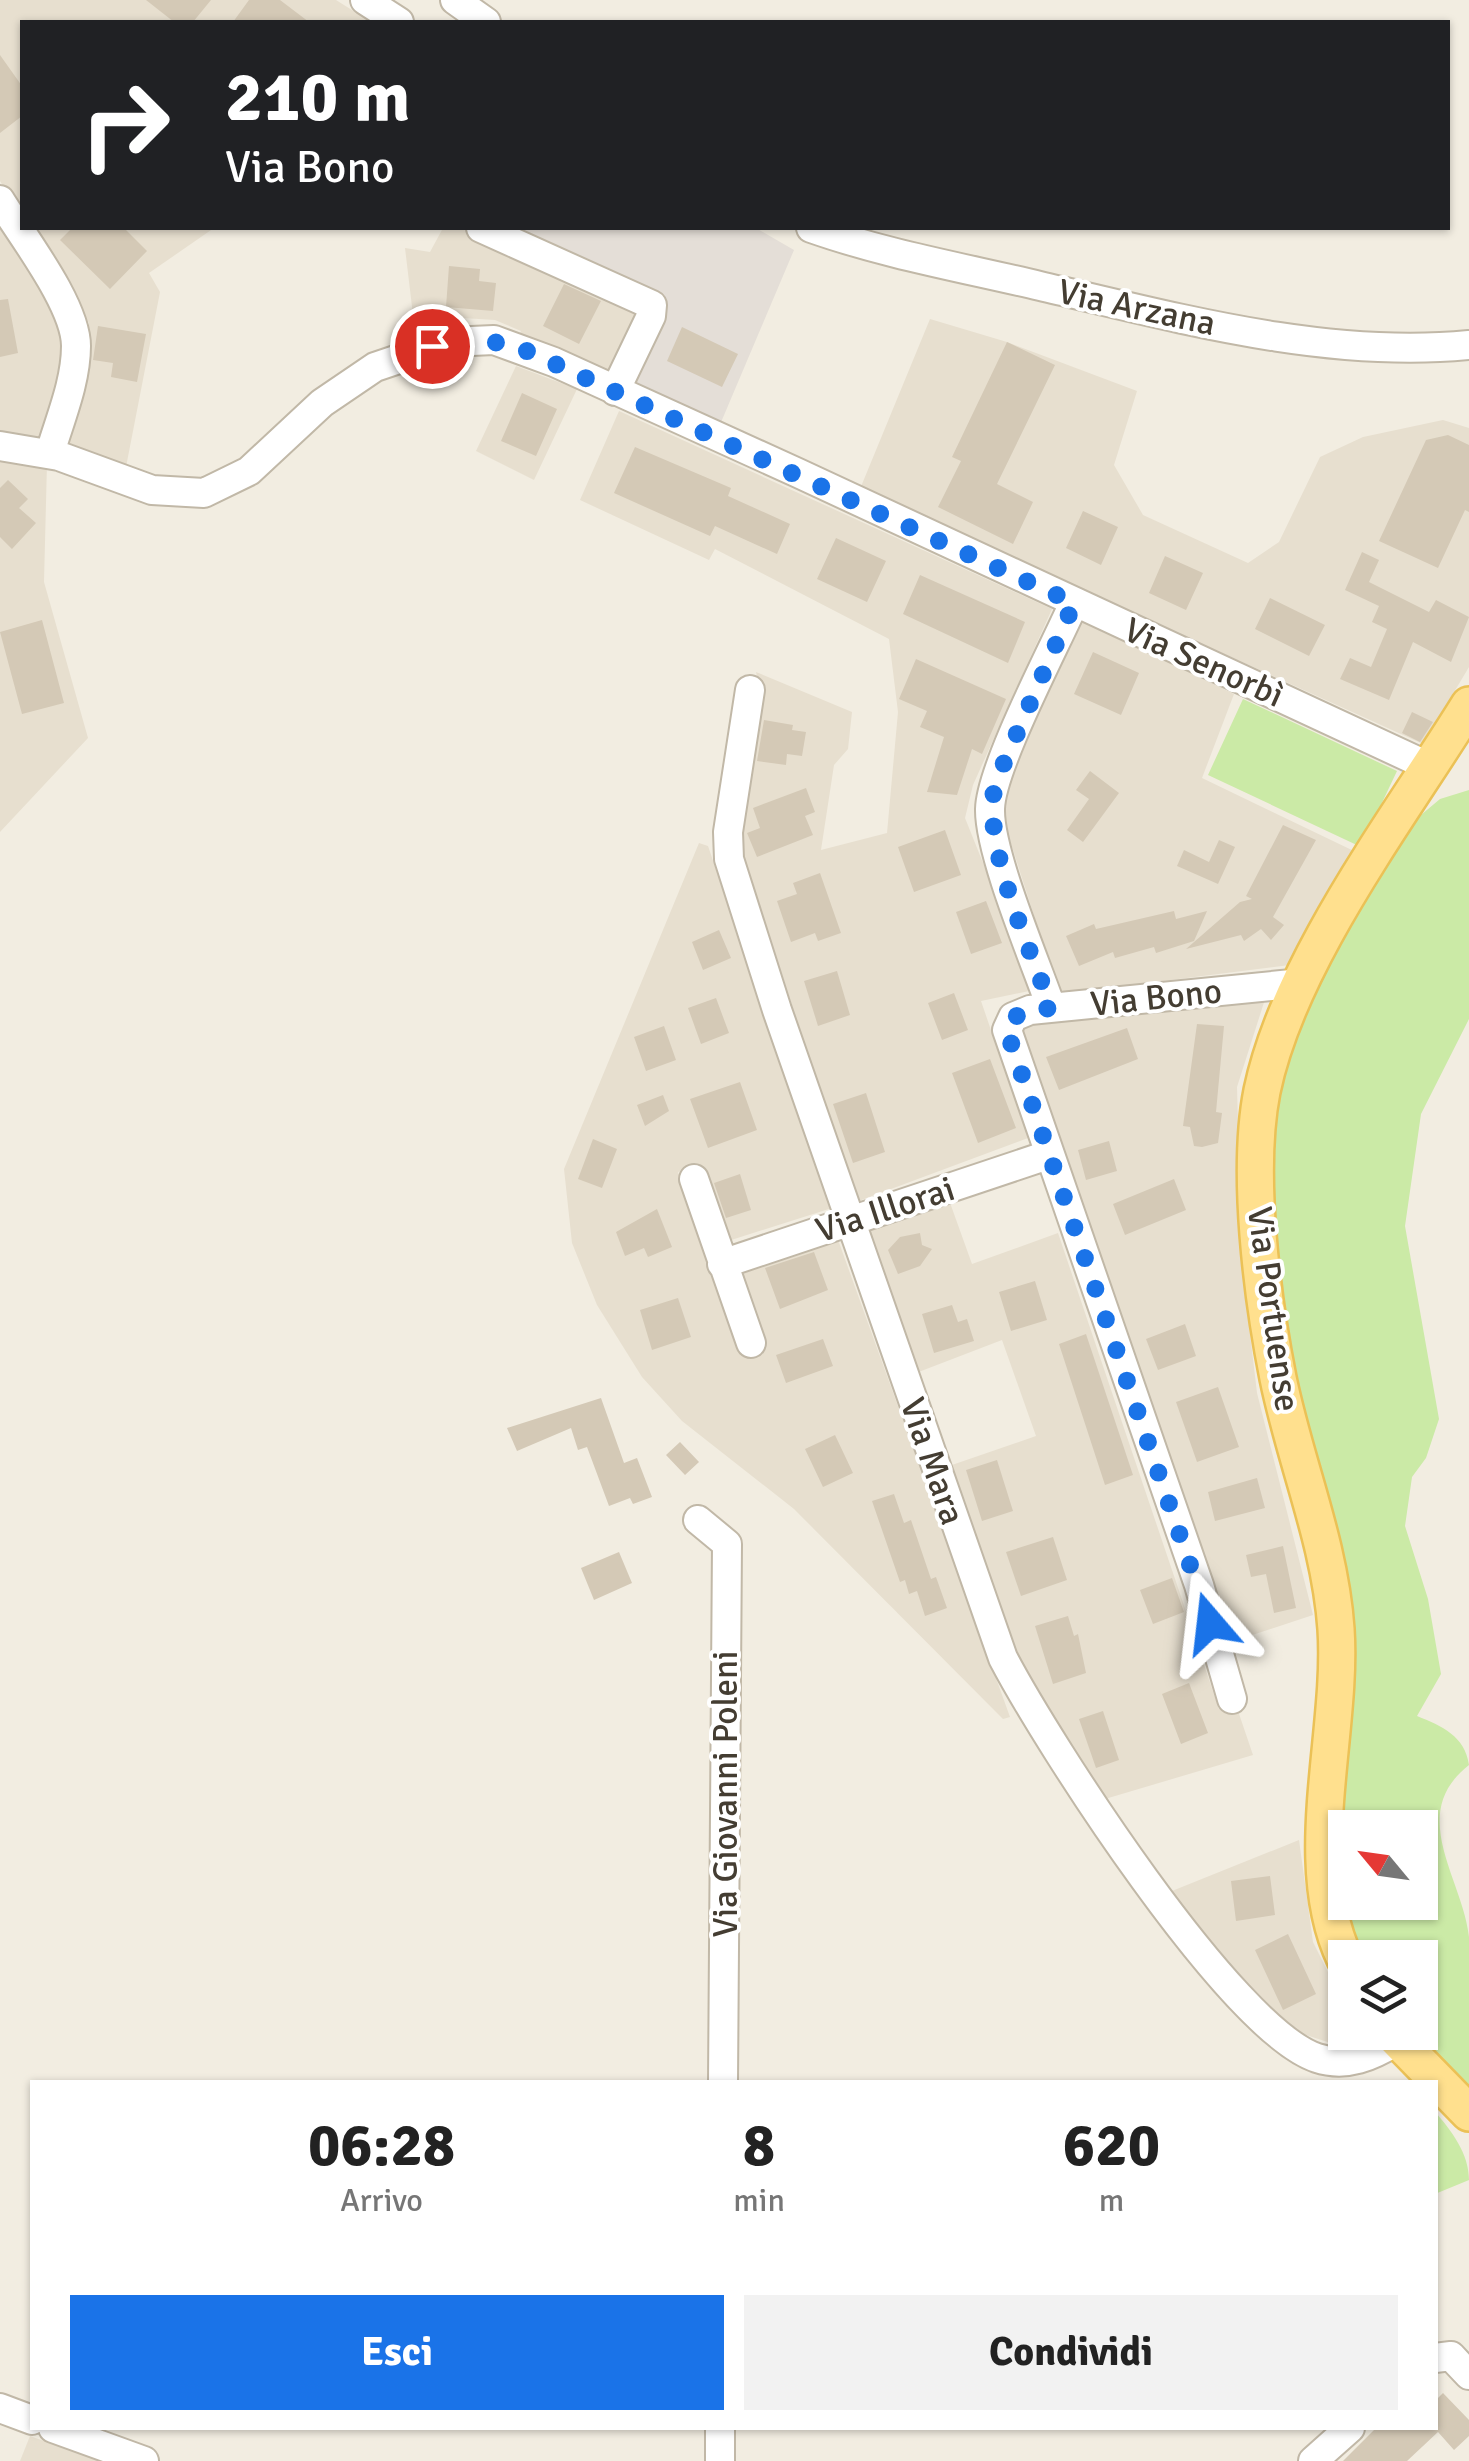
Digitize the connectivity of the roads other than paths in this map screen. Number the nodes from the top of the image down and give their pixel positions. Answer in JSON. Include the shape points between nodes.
{"nodes":[{"id":1,"x":365,"y":0,"type":"edge"},
{"id":2,"x":456,"y":0,"type":"edge"},
{"id":3,"x":396,"y":20,"type":"edge"},
{"id":4,"x":483,"y":20,"type":"edge"},
{"id":5,"x":0,"y":200,"type":"edge"},
{"id":6,"x":484,"y":230,"type":"edge"},
{"id":7,"x":818,"y":230,"type":"edge"},
{"id":8,"x":1469,"y":344,"type":"edge"},
{"id":9,"x":615,"y":391,"type":"junction"},
{"id":10,"x":0,"y":446,"type":"edge"},
{"id":11,"x":50,"y":453,"type":"junction"},
{"id":12,"x":1074,"y":603,"type":"junction"},
{"id":13,"x":750,"y":690,"type":"dead end"},
{"id":14,"x":1469,"y":705,"type":"edge"},
{"id":15,"x":1430,"y":767,"type":"junction"},
{"id":16,"x":1302,"y":983,"type":"junction"},
{"id":17,"x":1051,"y":1008,"type":"junction"},
{"id":18,"x":1048,"y":1155,"type":"junction"},
{"id":19,"x":694,"y":1180,"type":"dead end"},
{"id":20,"x":850,"y":1221,"type":"junction"},
{"id":21,"x":722,"y":1264,"type":"junction"},
{"id":22,"x":751,"y":1344,"type":"dead end"},
{"id":23,"x":698,"y":1520,"type":"dead end"},
{"id":24,"x":1232,"y":1699,"type":"dead end"},
{"id":25,"x":1338,"y":1940,"type":"edge"},
{"id":26,"x":1368,"y":2050,"type":"edge"},
{"id":27,"x":1406,"y":2050,"type":"edge"},
{"id":28,"x":723,"y":2080,"type":"edge"},
{"id":29,"x":1436,"y":2080,"type":"edge"},
{"id":30,"x":1438,"y":2082,"type":"edge"},
{"id":31,"x":1469,"y":2113,"type":"edge"},
{"id":32,"x":1438,"y":2358,"type":"edge"},
{"id":33,"x":1469,"y":2375,"type":"edge"},
{"id":34,"x":0,"y":2408,"type":"edge"},
{"id":35,"x":30,"y":2419,"type":"edge"},
{"id":36,"x":59,"y":2430,"type":"edge"},
{"id":37,"x":720,"y":2430,"type":"edge"},
{"id":38,"x":1348,"y":2430,"type":"edge"},
{"id":39,"x":144,"y":2461,"type":"edge"},
{"id":40,"x":720,"y":2461,"type":"edge"},
{"id":41,"x":1314,"y":2461,"type":"edge"}],
"edges":[{"from":1,"to":3,"type":"street"},
{"from":2,"to":4,"type":"street"},
{"from":5,"to":11,"type":"street","via":[[76,337]]},
{"from":6,"to":9,"type":"street","via":[[652,305]]},
{"from":7,"to":8,"type":"street","name":"Via Arzana","via":[[1269,334],[1388,347]]},
{"from":9,"to":11,"type":"street","name":"Via Senorbì","via":[[516,346],[466,340],[402,355],[360,375],[248,471],[204,493],[152,490]]},
{"from":9,"to":12,"type":"street","name":"Via Senorbì"},
{"from":10,"to":11,"type":"street","name":"Via Senorbì"},
{"from":12,"to":15,"type":"street","name":"Via Senorbì"},
{"from":12,"to":17,"type":"street","via":[[997,779],[990,811]]},
{"from":13,"to":20,"type":"street","name":"Via Mara","via":[[728,832],[730,859]]},
{"from":14,"to":15,"type":"main road","name":"Via Portuense"},
{"from":15,"to":16,"type":"main road","name":"Via Portuense"},
{"from":16,"to":17,"type":"street","name":"Via Bono"},
{"from":16,"to":25,"type":"main road","name":"Via Portuense","via":[[1262,1093],[1256,1180],[1278,1375],[1334,1611],[1325,1878]]},
{"from":17,"to":18,"type":"street","name":"Via Bono","via":[[1018,1013],[1008,1030]]},
{"from":18,"to":20,"type":"street","name":"Via Illorai"},
{"from":18,"to":24,"type":"street","name":"Via Bono"},
{"from":19,"to":21,"type":"street"},
{"from":20,"to":21,"type":"street","name":"Via Illorai"},
{"from":20,"to":26,"type":"street","name":"Via Mara","via":[[981,1603],[1011,1673],[1060,1756],[1196,1944],[1292,2046],[1344,2062]]},
{"from":21,"to":22,"type":"street"},
{"from":23,"to":28,"type":"street","name":"Via Giovanni Poleni","via":[[726,1544]]},
{"from":27,"to":29,"type":"main road"},
{"from":30,"to":31,"type":"main road"},
{"from":32,"to":33,"type":"street","via":[[1451,2356]]},
{"from":34,"to":35,"type":"street"},
{"from":36,"to":39,"type":"street"},
{"from":37,"to":40,"type":"street"},
{"from":38,"to":41,"type":"street"}]}
